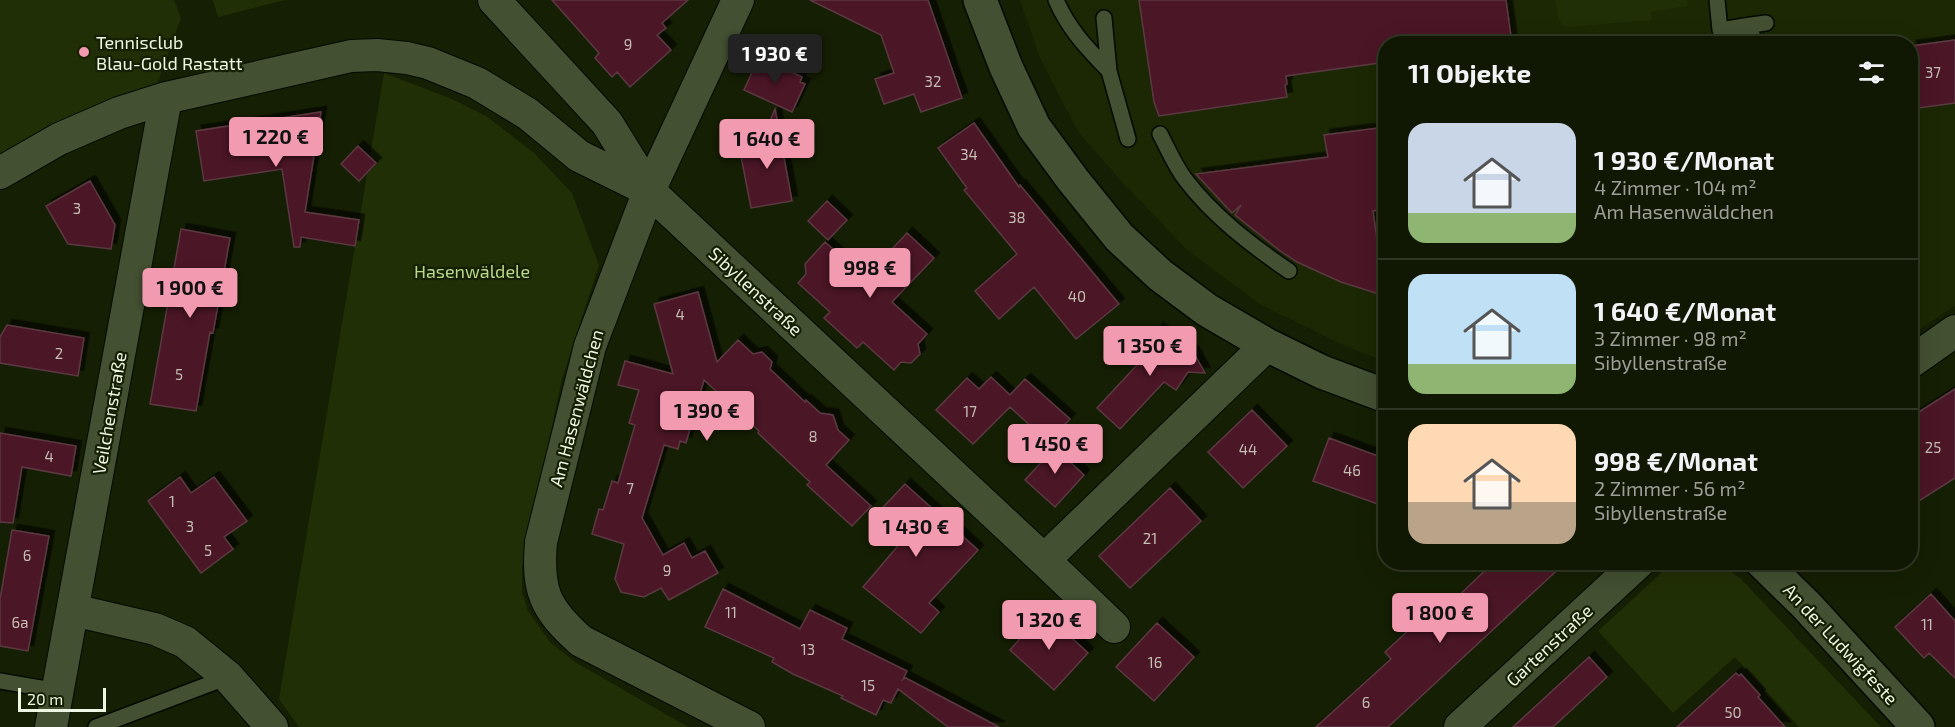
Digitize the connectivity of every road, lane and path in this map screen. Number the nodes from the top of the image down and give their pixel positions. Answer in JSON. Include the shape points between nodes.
{"nodes":[{"id":1,"x":494,"y":0,"type":"edge"},
{"id":2,"x":738,"y":0,"type":"edge"},
{"id":3,"x":980,"y":0,"type":"edge"},
{"id":4,"x":1056,"y":0,"type":"edge"},
{"id":5,"x":1717,"y":0,"type":"edge"},
{"id":6,"x":1104,"y":18,"type":"dead end"},
{"id":7,"x":1755,"y":36,"type":"edge"},
{"id":8,"x":1109,"y":71,"type":"junction"},
{"id":9,"x":166,"y":98,"type":"junction"},
{"id":10,"x":1160,"y":134,"type":"dead end"},
{"id":11,"x":1128,"y":139,"type":"dead end"},
{"id":12,"x":0,"y":173,"type":"edge"},
{"id":13,"x":649,"y":191,"type":"junction"},
{"id":14,"x":1289,"y":271,"type":"dead end"},
{"id":15,"x":1955,"y":331,"type":"edge"},
{"id":16,"x":1267,"y":345,"type":"junction"},
{"id":17,"x":1918,"y":357,"type":"edge"},
{"id":18,"x":1378,"y":393,"type":"edge"},
{"id":19,"x":1044,"y":560,"type":"junction"},
{"id":20,"x":1630,"y":570,"type":"edge"},
{"id":21,"x":1770,"y":570,"type":"edge"},
{"id":22,"x":74,"y":610,"type":"junction"},
{"id":23,"x":1114,"y":627,"type":"dead end"},
{"id":24,"x":228,"y":677,"type":"junction"},
{"id":25,"x":0,"y":681,"type":"edge"},
{"id":26,"x":58,"y":691,"type":"junction"},
{"id":27,"x":51,"y":727,"type":"edge"},
{"id":28,"x":96,"y":727,"type":"edge"},
{"id":29,"x":272,"y":727,"type":"edge"},
{"id":30,"x":749,"y":727,"type":"edge"},
{"id":31,"x":1460,"y":727,"type":"edge"},
{"id":32,"x":1918,"y":727,"type":"edge"}],
"edges":[{"from":1,"to":13,"type":"street","name":"Sibyllenstraße","via":[[607,123]]},
{"from":2,"to":13,"type":"street","name":"Am Hasenwäldchen"},
{"from":3,"to":16,"type":"street","via":[[1034,127],[1119,237],[1160,275],[1207,310]]},
{"from":4,"to":8,"type":"lane","via":[[1064,20],[1081,43]]},
{"from":5,"to":7,"type":"lane","via":[[1720,30],[1758,24]]},
{"from":6,"to":8,"type":"lane"},
{"from":8,"to":11,"type":"lane"},
{"from":9,"to":12,"type":"street","via":[[59,139]]},
{"from":9,"to":13,"type":"street","via":[[351,56],[407,58],[477,83],[528,114],[579,156]]},
{"from":9,"to":22,"type":"street","name":"Veilchenstraße"},
{"from":10,"to":14,"type":"lane","via":[[1184,178],[1217,214],[1252,246]]},
{"from":13,"to":19,"type":"street","name":"Sibyllenstraße"},
{"from":13,"to":30,"type":"street","name":"Am Hasenwäldchen","via":[[590,346],[541,542],[542,590],[551,611],[581,641]]},
{"from":15,"to":17,"type":"street"},
{"from":16,"to":18,"type":"street"},
{"from":16,"to":19,"type":"street"},
{"from":19,"to":23,"type":"street","name":"Sibyllenstraße"},
{"from":20,"to":31,"type":"street","name":"Gartenstraße"},
{"from":21,"to":32,"type":"street","name":"An der Ludwigfeste"},
{"from":22,"to":24,"type":"street","via":[[155,630],[185,642]]},
{"from":22,"to":26,"type":"street","name":"Veilchenstraße"},
{"from":24,"to":28,"type":"lane"},
{"from":24,"to":29,"type":"street"},
{"from":25,"to":26,"type":"lane"},
{"from":26,"to":27,"type":"street","name":"Veilchenstraße"}]}
